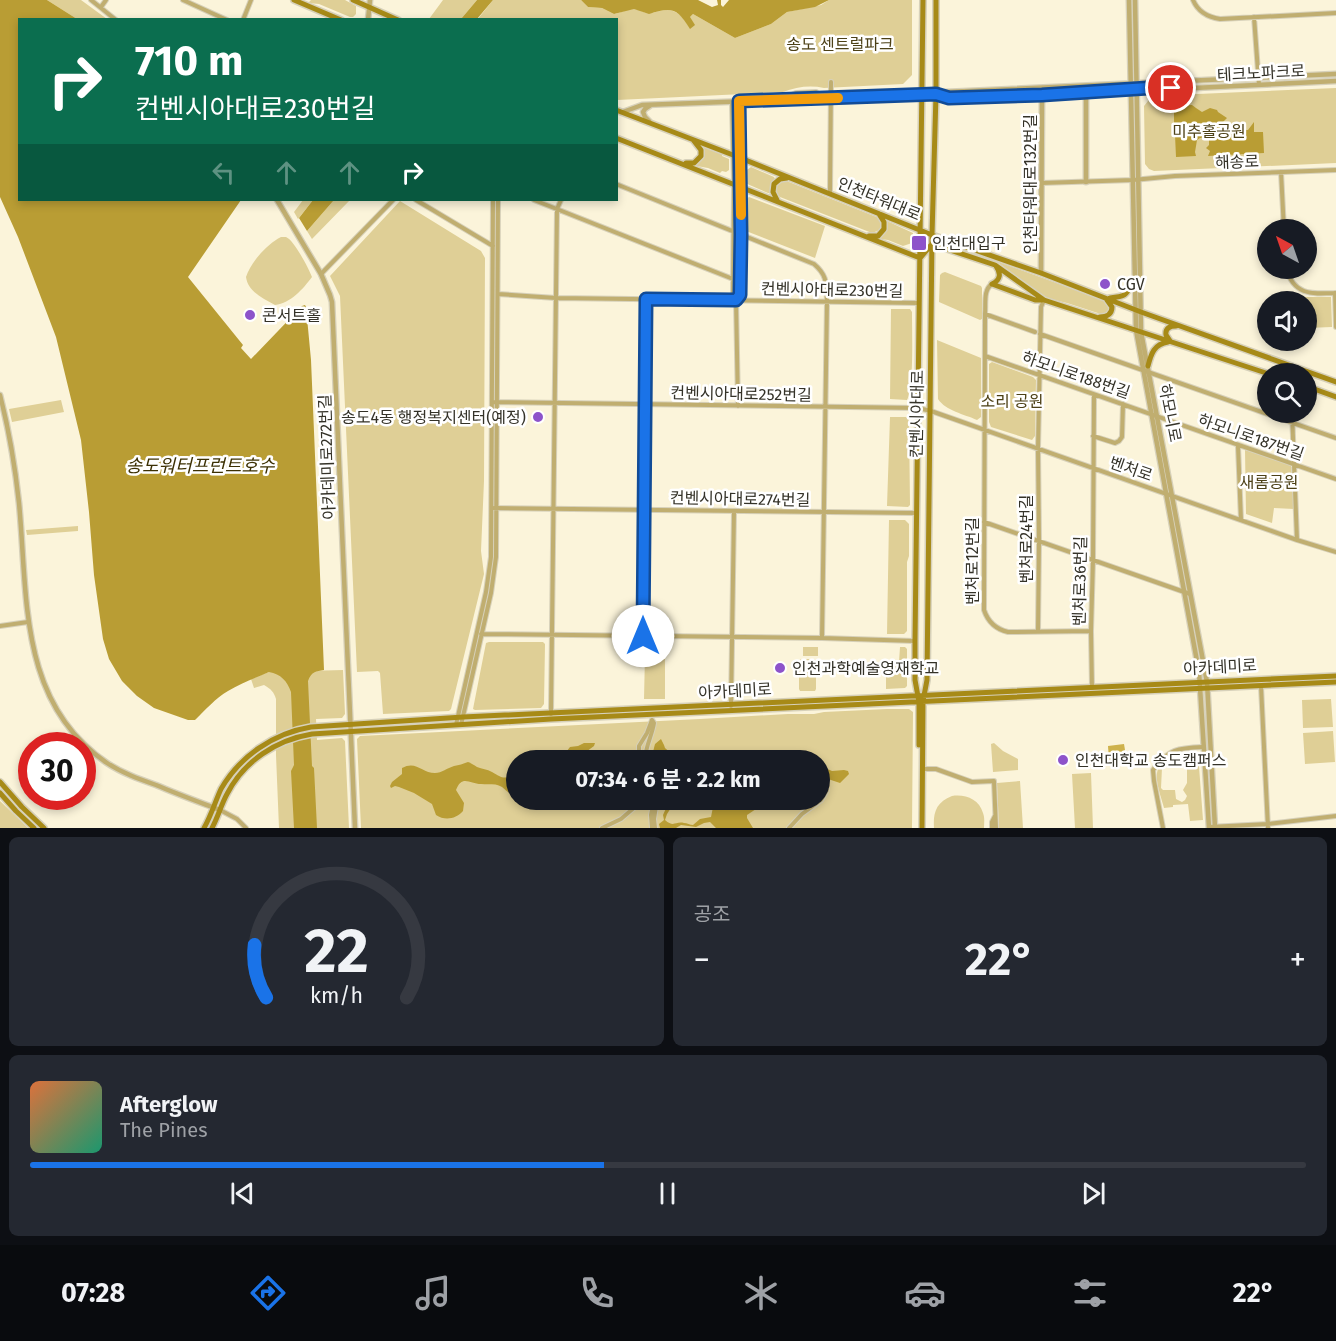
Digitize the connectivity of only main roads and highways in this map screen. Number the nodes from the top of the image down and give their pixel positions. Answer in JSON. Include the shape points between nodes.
{"nodes":[{"id":1,"x":309,"y":0,"type":"edge"},
{"id":2,"x":353,"y":0,"type":"edge"},
{"id":3,"x":923,"y":0,"type":"edge"},
{"id":4,"x":936,"y":0,"type":"edge"},
{"id":5,"x":297,"y":1,"type":"edge"},
{"id":6,"x":336,"y":18,"type":"edge"},
{"id":7,"x":393,"y":18,"type":"edge"},
{"id":8,"x":618,"y":111,"type":"edge"},
{"id":9,"x":618,"y":139,"type":"edge"},
{"id":10,"x":692,"y":140,"type":"junction"},
{"id":11,"x":681,"y":163,"type":"junction"},
{"id":12,"x":792,"y":178,"type":"junction"},
{"id":13,"x":781,"y":202,"type":"junction"},
{"id":14,"x":876,"y":212,"type":"junction"},
{"id":15,"x":921,"y":230,"type":"junction"},
{"id":16,"x":932,"y":235,"type":"junction"},
{"id":17,"x":864,"y":236,"type":"junction"},
{"id":18,"x":932,"y":244,"type":"junction"},
{"id":19,"x":921,"y":258,"type":"junction"},
{"id":20,"x":995,"y":265,"type":"junction"},
{"id":21,"x":1134,"y":279,"type":"road end"},
{"id":22,"x":1105,"y":298,"type":"junction"},
{"id":23,"x":1044,"y":300,"type":"junction"},
{"id":24,"x":1093,"y":316,"type":"junction"},
{"id":25,"x":1178,"y":326,"type":"junction"},
{"id":26,"x":1172,"y":342,"type":"junction"},
{"id":27,"x":1147,"y":370,"type":"road end"},
{"id":28,"x":1257,"y":370,"type":"edge"},
{"id":29,"x":918,"y":374,"type":"junction"},
{"id":30,"x":931,"y":374,"type":"junction"},
{"id":31,"x":1336,"y":382,"type":"edge"},
{"id":32,"x":1317,"y":390,"type":"edge"},
{"id":33,"x":1336,"y":397,"type":"edge"},
{"id":34,"x":915,"y":673,"type":"junction"},
{"id":35,"x":927,"y":673,"type":"junction"},
{"id":36,"x":1336,"y":676,"type":"edge"},
{"id":37,"x":1336,"y":682,"type":"edge"},
{"id":38,"x":1204,"y":685,"type":"junction"},
{"id":39,"x":921,"y":698,"type":"junction"},
{"id":40,"x":551,"y":716,"type":"junction"},
{"id":41,"x":351,"y":727,"type":"junction"},
{"id":42,"x":0,"y":782,"type":"edge"},
{"id":43,"x":0,"y":793,"type":"edge"},
{"id":44,"x":34,"y":828,"type":"edge"},
{"id":45,"x":44,"y":828,"type":"edge"},
{"id":46,"x":204,"y":828,"type":"edge"},
{"id":47,"x":212,"y":828,"type":"edge"},
{"id":48,"x":920,"y":828,"type":"edge"}],
"edges":[{"from":1,"to":5,"type":"main road"},
{"from":2,"to":7,"type":"main road"},
{"from":3,"to":15,"type":"main road","name":"컨벤시아대로"},
{"from":4,"to":16,"type":"main road","name":"컨벤시아대로"},
{"from":5,"to":6,"type":"main road"},
{"from":8,"to":10,"type":"main road","name":"인천타워대로"},
{"from":9,"to":11,"type":"main road"},
{"from":10,"to":11,"type":"main road","via":[[700,148],[701,156],[694,163]]},
{"from":10,"to":12,"type":"main road","name":"인천타워대로"},
{"from":11,"to":13,"type":"main road"},
{"from":12,"to":13,"type":"main road","via":[[780,178],[774,184],[773,193]]},
{"from":12,"to":14,"type":"main road","name":"인천타워대로"},
{"from":13,"to":17,"type":"main road"},
{"from":14,"to":15,"type":"main road","name":"인천타워대로"},
{"from":14,"to":17,"type":"main road","via":[[884,222],[883,231],[876,236]]},
{"from":15,"to":16,"type":"main road","name":"인천타워대로"},
{"from":15,"to":19,"type":"main road","name":"컨벤시아대로"},
{"from":16,"to":18,"type":"main road","name":"컨벤시아대로"},
{"from":16,"to":22,"type":"main road","name":"인천타워대로"},
{"from":17,"to":19,"type":"main road"},
{"from":18,"to":19,"type":"main road"},
{"from":18,"to":20,"type":"main road"},
{"from":18,"to":30,"type":"main road","name":"컨벤시아대로"},
{"from":19,"to":29,"type":"main road","name":"컨벤시아대로"},
{"from":20,"to":23,"type":"main road"},
{"from":20,"to":23,"type":"main road","via":[[1000,273],[997,283],[1035,300]]},
{"from":21,"to":22,"type":"main road","via":[[1125,295]]},
{"from":22,"to":24,"type":"main road","via":[[1112,312]]},
{"from":22,"to":25,"type":"main road","name":"인천타워대로"},
{"from":23,"to":24,"type":"main road"},
{"from":24,"to":26,"type":"main road"},
{"from":25,"to":26,"type":"main road","via":[[1167,329],[1166,335]]},
{"from":25,"to":31,"type":"main road","name":"인천타워대로"},
{"from":26,"to":27,"type":"main road","via":[[1154,349]]},
{"from":26,"to":28,"type":"main road"},
{"from":29,"to":30,"type":"main road","via":[[925,385]]},
{"from":29,"to":34,"type":"main road","name":"컨벤시아대로"},
{"from":30,"to":35,"type":"main road","name":"컨벤시아대로"},
{"from":32,"to":33,"type":"main road"},
{"from":34,"to":35,"type":"main road","via":[[921,678]]},
{"from":34,"to":39,"type":"main road","name":"컨벤시아대로"},
{"from":35,"to":39,"type":"main road","name":"컨벤시아대로"},
{"from":36,"to":38,"type":"main road","name":"아카데미로"},
{"from":37,"to":38,"type":"main road","name":"아카데미로"},
{"from":38,"to":39,"type":"main road","name":"아카데미로"},
{"from":39,"to":40,"type":"main road","name":"아카데미로"},
{"from":39,"to":48,"type":"main road","name":"컨벤시아대로"},
{"from":39,"to":48,"type":"main road","name":"컨벤시아대로"},
{"from":40,"to":41,"type":"main road","name":"아카데미로","via":[[458,725]]},
{"from":40,"to":41,"type":"main road","name":"아카데미로","via":[[460,717]]},
{"from":41,"to":46,"type":"main road","via":[[299,729],[265,744],[243,761],[225,783]]},
{"from":41,"to":47,"type":"main road","via":[[300,736],[260,755],[230,788]]},
{"from":42,"to":45,"type":"main road"},
{"from":43,"to":44,"type":"main road"}]}
